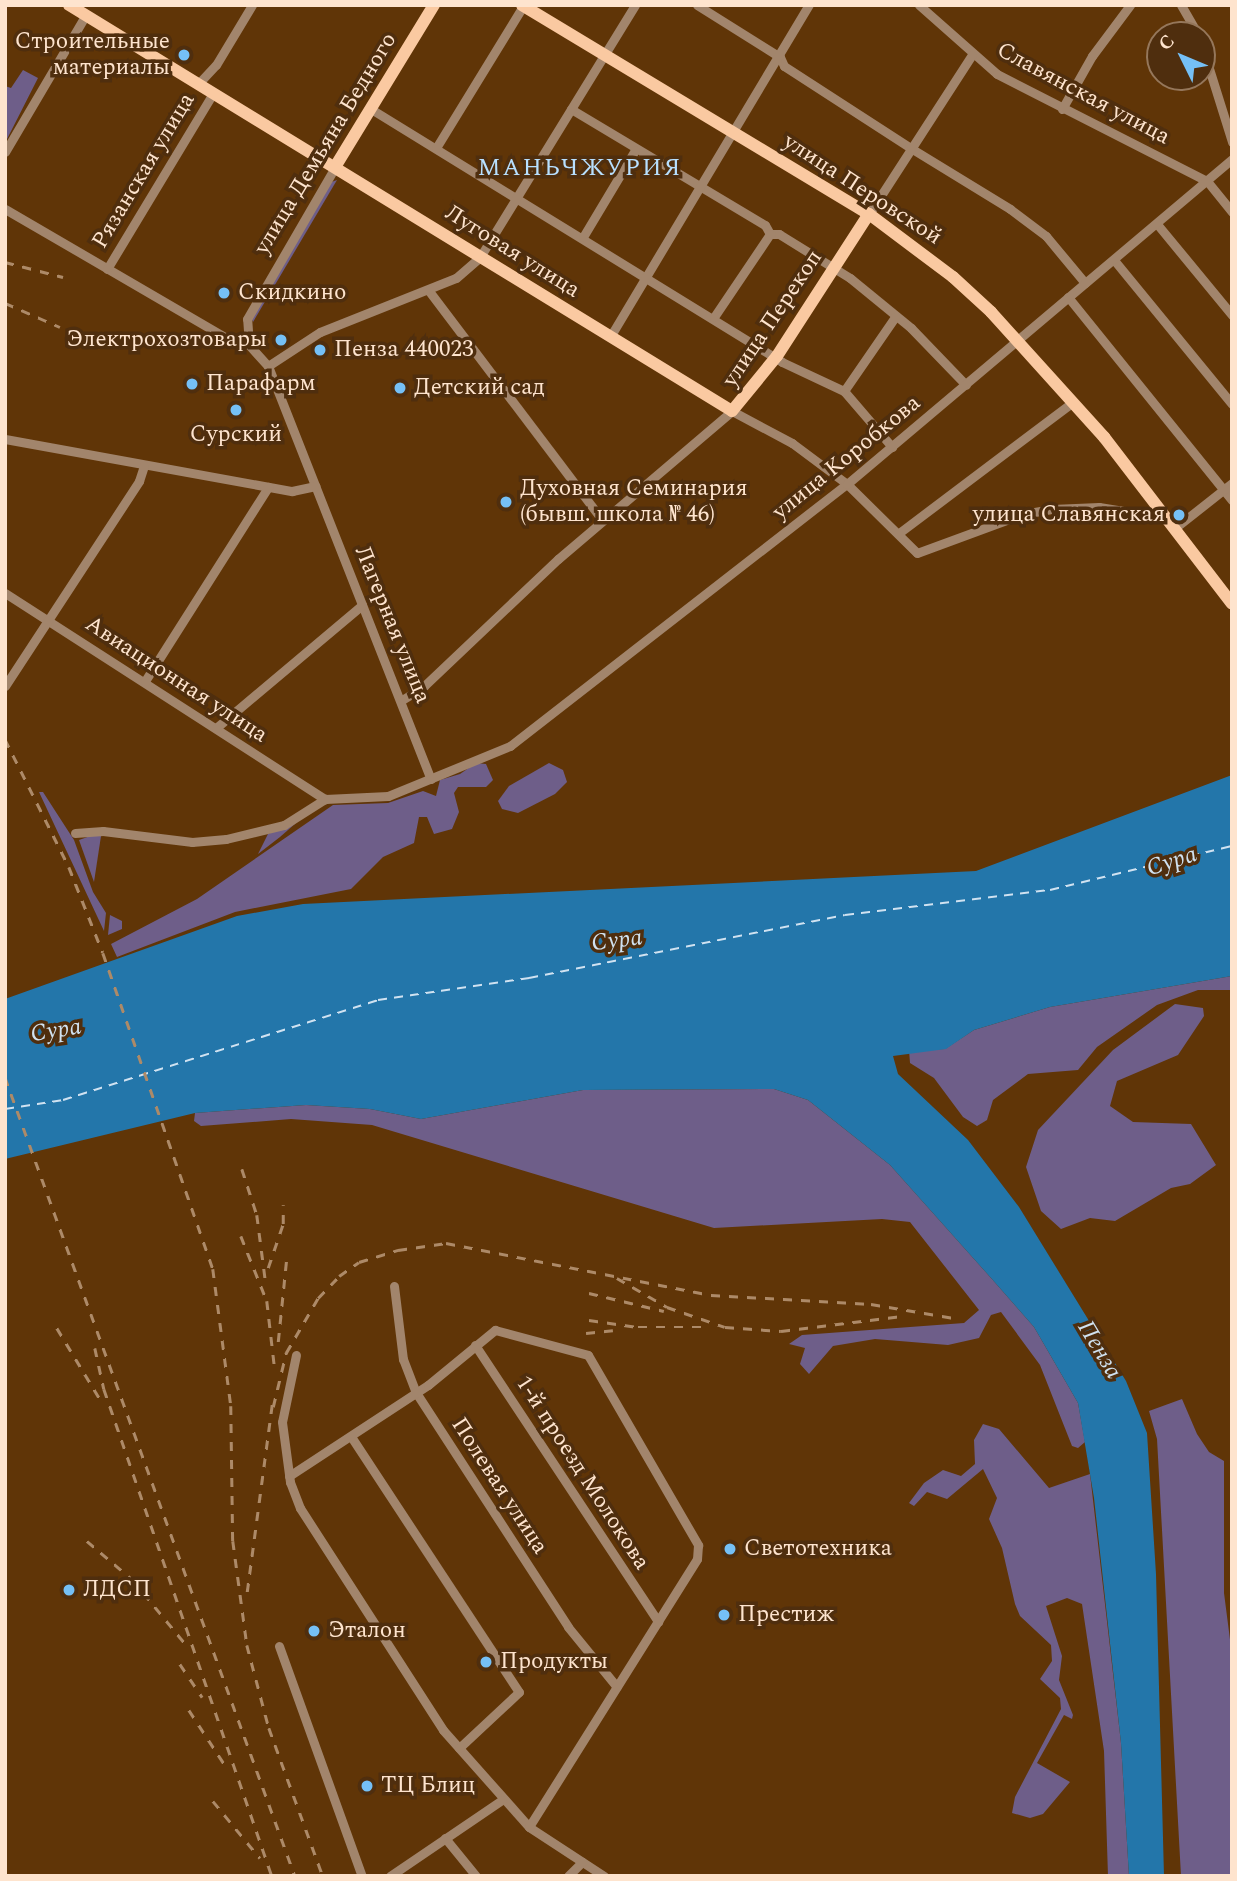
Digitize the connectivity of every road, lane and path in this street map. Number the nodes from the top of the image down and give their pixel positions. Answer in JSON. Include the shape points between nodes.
{"nodes":[{"id":1,"x":252,"y":5,"type":"edge"},
{"id":2,"x":435,"y":5,"type":"edge"},
{"id":3,"x":635,"y":5,"type":"edge"},
{"id":4,"x":696,"y":5,"type":"edge"},
{"id":5,"x":809,"y":5,"type":"edge"},
{"id":6,"x":919,"y":5,"type":"edge"},
{"id":7,"x":1130,"y":5,"type":"edge"},
{"id":8,"x":1181,"y":5,"type":"edge"},
{"id":9,"x":523,"y":6,"type":"edge"},
{"id":10,"x":76,"y":9,"type":"edge"},
{"id":11,"x":1190,"y":21,"type":"edge"},
{"id":12,"x":604,"y":55,"type":"junction"},
{"id":13,"x":972,"y":55,"type":"junction"},
{"id":14,"x":780,"y":57,"type":"junction"},
{"id":15,"x":198,"y":84,"type":"junction"},
{"id":16,"x":1216,"y":91,"type":"edge"},
{"id":17,"x":213,"y":93,"type":"junction"},
{"id":18,"x":370,"y":109,"type":"junction"},
{"id":19,"x":571,"y":109,"type":"junction"},
{"id":20,"x":1062,"y":109,"type":"junction"},
{"id":21,"x":735,"y":134,"type":"junction"},
{"id":22,"x":1232,"y":142,"type":"edge"},
{"id":23,"x":909,"y":147,"type":"junction"},
{"id":24,"x":436,"y":148,"type":"junction"},
{"id":25,"x":635,"y":150,"type":"junction"},
{"id":26,"x":5,"y":152,"type":"edge"},
{"id":27,"x":1232,"y":159,"type":"edge"},
{"id":28,"x":335,"y":167,"type":"junction"},
{"id":29,"x":1207,"y":181,"type":"junction"},
{"id":30,"x":703,"y":187,"type":"junction"},
{"id":31,"x":517,"y":197,"type":"junction"},
{"id":32,"x":5,"y":209,"type":"edge"},
{"id":33,"x":1232,"y":212,"type":"edge"},
{"id":34,"x":869,"y":214,"type":"junction"},
{"id":35,"x":1157,"y":224,"type":"junction"},
{"id":36,"x":770,"y":234,"type":"junction"},
{"id":37,"x":583,"y":237,"type":"junction"},
{"id":38,"x":481,"y":257,"type":"junction"},
{"id":39,"x":1114,"y":260,"type":"junction"},
{"id":40,"x":834,"y":267,"type":"junction"},
{"id":41,"x":107,"y":269,"type":"junction"},
{"id":42,"x":647,"y":276,"type":"junction"},
{"id":43,"x":1085,"y":283,"type":"junction"},
{"id":44,"x":429,"y":291,"type":"junction"},
{"id":45,"x":1068,"y":297,"type":"junction"},
{"id":46,"x":1232,"y":315,"type":"edge"},
{"id":47,"x":714,"y":317,"type":"junction"},
{"id":48,"x":895,"y":317,"type":"junction"},
{"id":49,"x":610,"y":337,"type":"junction"},
{"id":50,"x":1017,"y":340,"type":"junction"},
{"id":51,"x":249,"y":345,"type":"junction"},
{"id":52,"x":777,"y":356,"type":"junction"},
{"id":53,"x":268,"y":366,"type":"junction"},
{"id":54,"x":966,"y":385,"type":"junction"},
{"id":55,"x":844,"y":391,"type":"junction"},
{"id":56,"x":1073,"y":402,"type":"junction"},
{"id":57,"x":1232,"y":404,"type":"edge"},
{"id":58,"x":732,"y":411,"type":"junction"},
{"id":59,"x":5,"y":439,"type":"edge"},
{"id":60,"x":892,"y":447,"type":"junction"},
{"id":61,"x":144,"y":466,"type":"junction"},
{"id":62,"x":1232,"y":483,"type":"edge"},
{"id":63,"x":848,"y":484,"type":"junction"},
{"id":64,"x":315,"y":486,"type":"junction"},
{"id":65,"x":268,"y":487,"type":"junction"},
{"id":66,"x":1223,"y":489,"type":"junction"},
{"id":67,"x":1232,"y":500,"type":"edge"},
{"id":68,"x":602,"y":520,"type":"junction"},
{"id":69,"x":1171,"y":523,"type":"junction"},
{"id":70,"x":899,"y":534,"type":"junction"},
{"id":71,"x":5,"y":593,"type":"edge"},
{"id":72,"x":1232,"y":604,"type":"edge"},
{"id":73,"x":362,"y":605,"type":"junction"},
{"id":74,"x":48,"y":622,"type":"junction"},
{"id":75,"x":145,"y":681,"type":"junction"},
{"id":76,"x":5,"y":686,"type":"edge"},
{"id":77,"x":402,"y":700,"type":"junction"},
{"id":78,"x":216,"y":728,"type":"junction"},
{"id":79,"x":431,"y":779,"type":"junction"},
{"id":80,"x":326,"y":799,"type":"junction"},
{"id":81,"x":75,"y":833,"type":"dead end"},
{"id":82,"x":394,"y":1286,"type":"dead end"},
{"id":83,"x":475,"y":1345,"type":"junction"},
{"id":84,"x":296,"y":1355,"type":"dead end"},
{"id":85,"x":415,"y":1391,"type":"junction"},
{"id":86,"x":352,"y":1438,"type":"junction"},
{"id":87,"x":289,"y":1476,"type":"junction"},
{"id":88,"x":658,"y":1622,"type":"junction"},
{"id":89,"x":279,"y":1646,"type":"dead end"},
{"id":90,"x":617,"y":1687,"type":"junction"},
{"id":91,"x":459,"y":1748,"type":"junction"},
{"id":92,"x":502,"y":1800,"type":"junction"},
{"id":93,"x":529,"y":1827,"type":"junction"},
{"id":94,"x":445,"y":1838,"type":"junction"},
{"id":95,"x":582,"y":1862,"type":"junction"},
{"id":96,"x":362,"y":1876,"type":"edge"},
{"id":97,"x":390,"y":1876,"type":"edge"},
{"id":98,"x":476,"y":1876,"type":"edge"},
{"id":99,"x":568,"y":1876,"type":"edge"},
{"id":100,"x":604,"y":1876,"type":"edge"}],
"edges":[{"from":1,"to":15,"type":"street","via":[[216,65]]},
{"from":2,"to":18,"type":"main road","name":"улица Демьяна Бедного"},
{"from":3,"to":12,"type":"street"},
{"from":4,"to":14,"type":"street"},
{"from":5,"to":14,"type":"street"},
{"from":6,"to":13,"type":"street","name":"Славянская улица"},
{"from":7,"to":20,"type":"street","via":[[1091,56]]},
{"from":8,"to":11,"type":"street"},
{"from":9,"to":12,"type":"main road","name":"улица Перовской"},
{"from":9,"to":24,"type":"street"},
{"from":10,"to":15,"type":"main road","name":"Луговая улица"},
{"from":10,"to":26,"type":"street"},
{"from":12,"to":19,"type":"street"},
{"from":12,"to":21,"type":"main road","name":"улица Перовской"},
{"from":13,"to":20,"type":"street","name":"Славянская улица"},
{"from":13,"to":23,"type":"street","name":"улица Перекоп"},
{"from":14,"to":21,"type":"street"},
{"from":14,"to":23,"type":"street","via":[[784,66]]},
{"from":15,"to":17,"type":"main road","name":"Луговая улица"},
{"from":16,"to":22,"type":"street"},
{"from":17,"to":28,"type":"main road","name":"Луговая улица"},
{"from":17,"to":41,"type":"street","name":"Рязанская улица"},
{"from":18,"to":24,"type":"street"},
{"from":18,"to":28,"type":"main road","name":"улица Демьяна Бедного"},
{"from":19,"to":25,"type":"street"},
{"from":19,"to":31,"type":"street"},
{"from":20,"to":29,"type":"street","name":"Славянская улица"},
{"from":21,"to":30,"type":"street"},
{"from":21,"to":34,"type":"main road","name":"улица Перовской"},
{"from":23,"to":34,"type":"street","name":"улица Перекоп"},
{"from":23,"to":43,"type":"street","via":[[970,181],[1046,236]]},
{"from":24,"to":31,"type":"street"},
{"from":25,"to":30,"type":"street"},
{"from":25,"to":37,"type":"street"},
{"from":27,"to":29,"type":"street","name":"улица Коробкова"},
{"from":28,"to":38,"type":"main road","name":"Луговая улица"},
{"from":28,"to":51,"type":"street","name":"улица Демьяна Бедного","via":[[247,318]]},
{"from":29,"to":33,"type":"street","name":"Славянская улица"},
{"from":29,"to":35,"type":"street","name":"улица Коробкова"},
{"from":30,"to":36,"type":"street","via":[[765,225]]},
{"from":30,"to":42,"type":"street"},
{"from":31,"to":37,"type":"street"},
{"from":31,"to":38,"type":"street"},
{"from":32,"to":41,"type":"street"},
{"from":34,"to":40,"type":"main road","name":"улица Перекоп"},
{"from":34,"to":50,"type":"main road","name":"улица Перовской","via":[[953,277]]},
{"from":35,"to":39,"type":"street","name":"улица Коробкова"},
{"from":35,"to":46,"type":"street"},
{"from":36,"to":40,"type":"street","via":[[779,234]]},
{"from":36,"to":47,"type":"street"},
{"from":37,"to":42,"type":"street"},
{"from":38,"to":44,"type":"street","via":[[456,278]]},
{"from":38,"to":49,"type":"main road","name":"Луговая улица"},
{"from":39,"to":43,"type":"street","name":"улица Коробкова"},
{"from":39,"to":57,"type":"street"},
{"from":40,"to":48,"type":"street"},
{"from":40,"to":52,"type":"main road","name":"улица Перекоп"},
{"from":41,"to":51,"type":"street","via":[[225,338]]},
{"from":42,"to":47,"type":"street"},
{"from":42,"to":49,"type":"street"},
{"from":43,"to":45,"type":"street","name":"улица Коробкова"},
{"from":44,"to":53,"type":"street","via":[[320,332]]},
{"from":44,"to":68,"type":"street"},
{"from":45,"to":50,"type":"street","name":"улица Коробкова"},
{"from":45,"to":66,"type":"street"},
{"from":47,"to":52,"type":"street"},
{"from":48,"to":54,"type":"street"},
{"from":48,"to":55,"type":"street"},
{"from":49,"to":58,"type":"main road","name":"Луговая улица"},
{"from":50,"to":54,"type":"street","name":"улица Коробкова"},
{"from":50,"to":56,"type":"main road","name":"улица Перовской"},
{"from":51,"to":53,"type":"street"},
{"from":52,"to":55,"type":"street"},
{"from":52,"to":58,"type":"main road","name":"улица Перекоп"},
{"from":53,"to":64,"type":"street","name":"Лагерная улица"},
{"from":54,"to":60,"type":"street","name":"улица Коробкова"},
{"from":55,"to":60,"type":"street"},
{"from":56,"to":69,"type":"main road","name":"улица Перовской"},
{"from":56,"to":70,"type":"street"},
{"from":58,"to":63,"type":"street","name":"Луговая улица","via":[[792,443]]},
{"from":58,"to":68,"type":"street","name":"улица Перекоп","via":[[706,438]]},
{"from":59,"to":61,"type":"street"},
{"from":60,"to":63,"type":"street","name":"улица Коробкова"},
{"from":61,"to":65,"type":"street"},
{"from":61,"to":74,"type":"street","via":[[139,481]]},
{"from":62,"to":66,"type":"street"},
{"from":63,"to":70,"type":"street","name":"Луговая улица"},
{"from":63,"to":79,"type":"street","name":"улица Коробкова","via":[[540,725],[510,746]]},
{"from":64,"to":65,"type":"street","via":[[292,492]]},
{"from":64,"to":73,"type":"street","name":"Лагерная улица"},
{"from":65,"to":75,"type":"street"},
{"from":66,"to":67,"type":"street"},
{"from":66,"to":69,"type":"street"},
{"from":68,"to":77,"type":"street","name":"улица Перекоп","via":[[447,665]]},
{"from":69,"to":70,"type":"street","name":"Луговая улица","via":[[1099,507],[1052,509],[1023,514],[916,553]]},
{"from":69,"to":72,"type":"main road","name":"улица Перовской"},
{"from":71,"to":74,"type":"street","name":"Авиационная улица"},
{"from":73,"to":77,"type":"street","name":"Лагерная улица"},
{"from":73,"to":78,"type":"street"},
{"from":74,"to":75,"type":"street","name":"Авиационная улица"},
{"from":74,"to":76,"type":"street"},
{"from":75,"to":78,"type":"street","name":"Авиационная улица"},
{"from":77,"to":79,"type":"street","name":"Лагерная улица"},
{"from":78,"to":80,"type":"street","name":"Авиационная улица"},
{"from":79,"to":80,"type":"street","name":"улица Коробкова","via":[[388,796]]},
{"from":80,"to":81,"type":"street","via":[[284,825],[226,839],[192,842],[113,832]]},
{"from":82,"to":85,"type":"street","name":"Полевая улица","via":[[403,1359]]},
{"from":83,"to":85,"type":"street"},
{"from":83,"to":88,"type":"street","name":"1-й проезд Молокова"},
{"from":83,"to":88,"type":"street","via":[[495,1330],[588,1355],[698,1545],[697,1559]]},
{"from":84,"to":87,"type":"street","via":[[282,1422]]},
{"from":85,"to":86,"type":"street"},
{"from":85,"to":90,"type":"street","name":"Полевая улица","via":[[568,1627]]},
{"from":86,"to":87,"type":"street"},
{"from":86,"to":91,"type":"street","via":[[519,1692]]},
{"from":87,"to":91,"type":"street","via":[[300,1508],[318,1538]]},
{"from":88,"to":90,"type":"street"},
{"from":89,"to":96,"type":"street"},
{"from":90,"to":93,"type":"street"},
{"from":91,"to":92,"type":"street"},
{"from":92,"to":93,"type":"street"},
{"from":92,"to":94,"type":"street"},
{"from":93,"to":95,"type":"street"},
{"from":94,"to":97,"type":"street"},
{"from":94,"to":98,"type":"street"},
{"from":95,"to":99,"type":"street"},
{"from":95,"to":100,"type":"street"}]}
